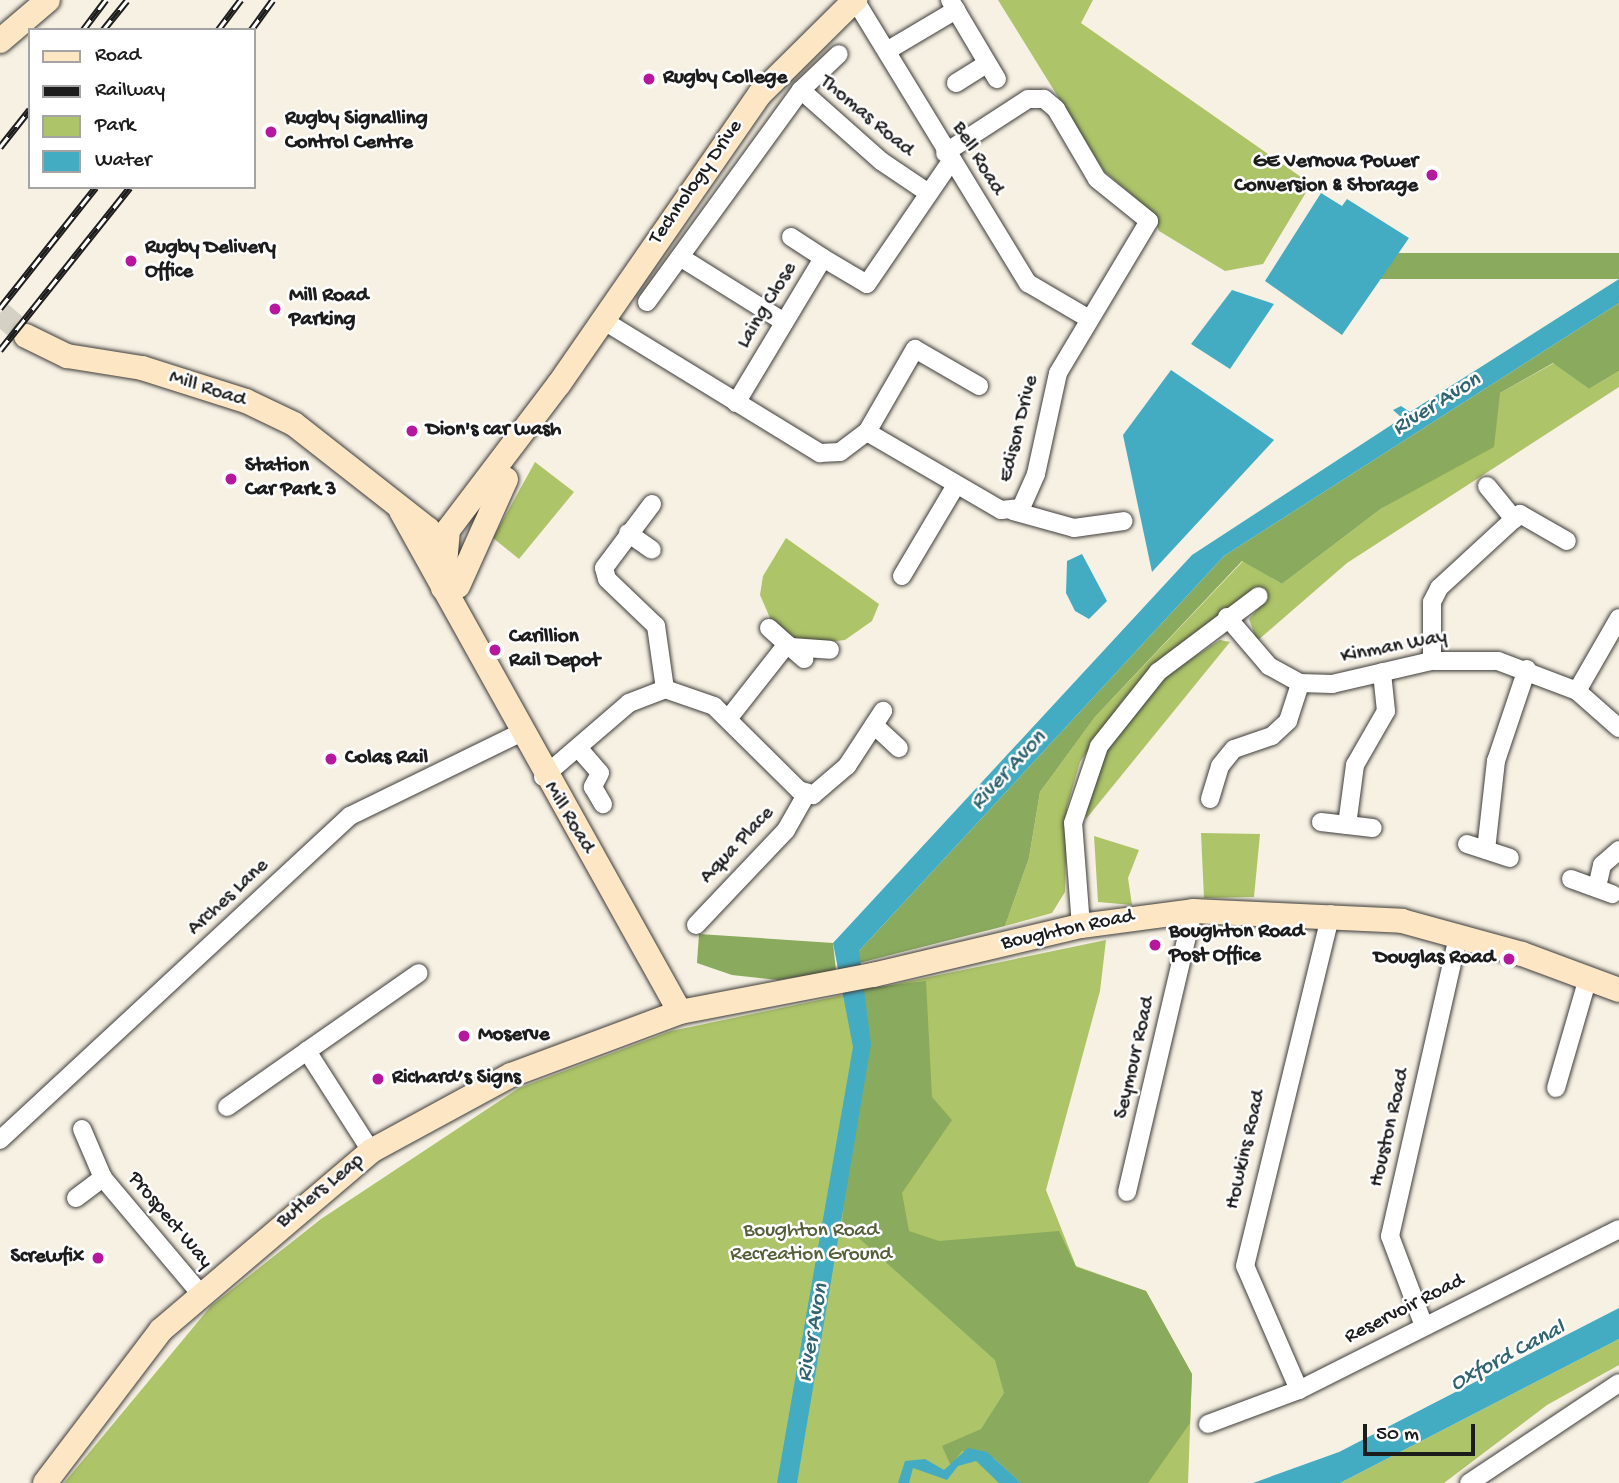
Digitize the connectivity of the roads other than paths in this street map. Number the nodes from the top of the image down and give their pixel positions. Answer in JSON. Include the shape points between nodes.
{"nodes":[{"id":1,"x":48,"y":0,"type":"edge"},
{"id":2,"x":855,"y":0,"type":"edge"},
{"id":3,"x":953,"y":5,"type":"edge"},
{"id":4,"x":0,"y":41,"type":"edge"},
{"id":5,"x":890,"y":49,"type":"junction"},
{"id":6,"x":839,"y":54,"type":"dead end"},
{"id":7,"x":956,"y":83,"type":"dead end"},
{"id":8,"x":802,"y":90,"type":"junction"},
{"id":9,"x":948,"y":158,"type":"junction"},
{"id":10,"x":927,"y":192,"type":"junction"},
{"id":11,"x":791,"y":237,"type":"dead end"},
{"id":12,"x":680,"y":257,"type":"junction"},
{"id":13,"x":823,"y":258,"type":"junction"},
{"id":14,"x":648,"y":302,"type":"dead end"},
{"id":15,"x":1086,"y":317,"type":"junction"},
{"id":16,"x":601,"y":318,"type":"junction"},
{"id":17,"x":784,"y":322,"type":"junction"},
{"id":18,"x":26,"y":336,"type":"tunnel mouth"},
{"id":19,"x":559,"y":384,"type":"junction"},
{"id":20,"x":979,"y":386,"type":"dead end"},
{"id":21,"x":736,"y":403,"type":"junction"},
{"id":22,"x":867,"y":432,"type":"junction"},
{"id":23,"x":956,"y":485,"type":"junction"},
{"id":24,"x":1487,"y":486,"type":"dead end"},
{"id":25,"x":652,"y":504,"type":"dead end"},
{"id":26,"x":401,"y":511,"type":"junction"},
{"id":27,"x":1013,"y":511,"type":"junction"},
{"id":28,"x":1514,"y":519,"type":"junction"},
{"id":29,"x":1124,"y":521,"type":"dead end"},
{"id":30,"x":483,"y":523,"type":"junction"},
{"id":31,"x":438,"y":529,"type":"junction"},
{"id":32,"x":628,"y":533,"type":"junction"},
{"id":33,"x":1567,"y":541,"type":"dead end"},
{"id":34,"x":652,"y":550,"type":"dead end"},
{"id":35,"x":433,"y":555,"type":"junction"},
{"id":36,"x":902,"y":576,"type":"dead end"},
{"id":37,"x":450,"y":587,"type":"junction"},
{"id":38,"x":1259,"y":596,"type":"dead end"},
{"id":39,"x":1227,"y":617,"type":"junction"},
{"id":40,"x":1619,"y":618,"type":"edge"},
{"id":41,"x":769,"y":628,"type":"dead end"},
{"id":42,"x":794,"y":650,"type":"junction"},
{"id":43,"x":830,"y":650,"type":"dead end"},
{"id":44,"x":1432,"y":661,"type":"junction"},
{"id":45,"x":1527,"y":669,"type":"junction"},
{"id":46,"x":1382,"y":671,"type":"junction"},
{"id":47,"x":1300,"y":682,"type":"junction"},
{"id":48,"x":665,"y":689,"type":"junction"},
{"id":49,"x":1577,"y":691,"type":"junction"},
{"id":50,"x":728,"y":719,"type":"junction"},
{"id":51,"x":1619,"y":728,"type":"edge"},
{"id":52,"x":520,"y":733,"type":"junction"},
{"id":53,"x":899,"y":748,"type":"dead end"},
{"id":54,"x":580,"y":750,"type":"junction"},
{"id":55,"x":543,"y":777,"type":"junction"},
{"id":56,"x":807,"y":793,"type":"junction"},
{"id":57,"x":1210,"y":799,"type":"dead end"},
{"id":58,"x":603,"y":804,"type":"dead end"},
{"id":59,"x":1321,"y":822,"type":"dead end"},
{"id":60,"x":1347,"y":825,"type":"junction"},
{"id":61,"x":1373,"y":828,"type":"dead end"},
{"id":62,"x":1467,"y":844,"type":"dead end"},
{"id":63,"x":1486,"y":850,"type":"junction"},
{"id":64,"x":1619,"y":850,"type":"edge"},
{"id":65,"x":1510,"y":858,"type":"dead end"},
{"id":66,"x":1571,"y":879,"type":"dead end"},
{"id":67,"x":1193,"y":911,"type":"junction"},
{"id":68,"x":1331,"y":914,"type":"junction"},
{"id":69,"x":695,"y":925,"type":"dead end"},
{"id":70,"x":1081,"y":926,"type":"junction"},
{"id":71,"x":1458,"y":936,"type":"junction"},
{"id":72,"x":419,"y":973,"type":"dead end"},
{"id":73,"x":1588,"y":978,"type":"junction"},
{"id":74,"x":1619,"y":990,"type":"edge"},
{"id":75,"x":680,"y":1012,"type":"junction"},
{"id":76,"x":307,"y":1051,"type":"junction"},
{"id":77,"x":1556,"y":1088,"type":"dead end"},
{"id":78,"x":228,"y":1107,"type":"dead end"},
{"id":79,"x":82,"y":1129,"type":"dead end"},
{"id":80,"x":0,"y":1140,"type":"edge"},
{"id":81,"x":371,"y":1152,"type":"junction"},
{"id":82,"x":103,"y":1178,"type":"junction"},
{"id":83,"x":1135,"y":1182,"type":"dead end"},
{"id":84,"x":76,"y":1198,"type":"dead end"},
{"id":85,"x":1619,"y":1229,"type":"edge"},
{"id":86,"x":200,"y":1293,"type":"junction"},
{"id":87,"x":1424,"y":1326,"type":"junction"},
{"id":88,"x":1619,"y":1383,"type":"edge"},
{"id":89,"x":1299,"y":1390,"type":"junction"},
{"id":90,"x":1208,"y":1424,"type":"dead end"},
{"id":91,"x":45,"y":1483,"type":"edge"},
{"id":92,"x":1469,"y":1483,"type":"edge"}],
"edges":[{"from":1,"to":4,"type":"street"},
{"from":2,"to":5,"type":"street","name":"Bell Road"},
{"from":2,"to":16,"type":"street","name":"Technology Drive","via":[[760,94]]},
{"from":3,"to":5,"type":"street"},
{"from":3,"to":7,"type":"street","via":[[992,72]]},
{"from":5,"to":9,"type":"street","name":"Bell Road"},
{"from":6,"to":8,"type":"street"},
{"from":8,"to":10,"type":"street","name":"Thomas Road","via":[[881,161]]},
{"from":8,"to":12,"type":"street","name":"Thomas Road"},
{"from":9,"to":10,"type":"street","name":"Laing Close"},
{"from":9,"to":15,"type":"street","name":"Bell Road","via":[[1028,283]]},
{"from":9,"to":15,"type":"street","name":"Edison Drive","via":[[1028,99],[1044,99],[1056,109],[1097,179],[1149,221]]},
{"from":10,"to":13,"type":"street","name":"Laing Close","via":[[867,284]]},
{"from":11,"to":13,"type":"street"},
{"from":12,"to":14,"type":"street","name":"Thomas Road"},
{"from":12,"to":17,"type":"street"},
{"from":13,"to":17,"type":"street","name":"Laing Close"},
{"from":15,"to":27,"type":"street","name":"Edison Drive","via":[[1051,392],[1036,474],[1021,508]]},
{"from":16,"to":19,"type":"street","name":"Technology Drive"},
{"from":16,"to":21,"type":"street"},
{"from":17,"to":21,"type":"street","name":"Laing Close"},
{"from":18,"to":26,"type":"street","name":"Mill Road","via":[[67,356],[142,368],[246,401],[330,446]]},
{"from":19,"to":30,"type":"street","name":"Technology Drive"},
{"from":19,"to":31,"type":"street","name":"Technology Drive"},
{"from":20,"to":22,"type":"street","via":[[915,349]]},
{"from":21,"to":22,"type":"street","via":[[820,453],[840,452]]},
{"from":22,"to":23,"type":"street","name":"Edison Drive"},
{"from":23,"to":27,"type":"street","name":"Edison Drive"},
{"from":23,"to":36,"type":"street"},
{"from":24,"to":28,"type":"street"},
{"from":25,"to":32,"type":"street"},
{"from":26,"to":31,"type":"street"},
{"from":26,"to":35,"type":"street"},
{"from":27,"to":29,"type":"street","via":[[1037,522],[1106,533]]},
{"from":28,"to":33,"type":"street","via":[[1520,514]]},
{"from":28,"to":44,"type":"street","via":[[1439,587],[1432,601]]},
{"from":30,"to":35,"type":"street"},
{"from":30,"to":37,"type":"street","name":"Technology Drive"},
{"from":31,"to":35,"type":"street"},
{"from":32,"to":34,"type":"street"},
{"from":32,"to":48,"type":"street","via":[[604,568],[607,579],[656,626]]},
{"from":35,"to":37,"type":"street"},
{"from":37,"to":52,"type":"street","name":"Mill Road","via":[[460,621]]},
{"from":38,"to":39,"type":"street"},
{"from":39,"to":47,"type":"street","name":"Kinman Way","via":[[1269,666]]},
{"from":39,"to":70,"type":"street","via":[[1132,698],[1098,746],[1073,822]]},
{"from":40,"to":49,"type":"street"},
{"from":41,"to":42,"type":"street"},
{"from":42,"to":43,"type":"street"},
{"from":42,"to":50,"type":"street"},
{"from":44,"to":45,"type":"street","name":"Kinman Way","via":[[1471,658]]},
{"from":44,"to":46,"type":"street","name":"Kinman Way"},
{"from":45,"to":49,"type":"street","name":"Kinman Way"},
{"from":45,"to":63,"type":"street","via":[[1496,761]]},
{"from":46,"to":47,"type":"street","name":"Kinman Way","via":[[1332,684]]},
{"from":46,"to":60,"type":"street","via":[[1386,711],[1356,765]]},
{"from":47,"to":57,"type":"street","via":[[1288,721],[1272,736],[1234,750],[1220,766]]},
{"from":48,"to":50,"type":"street","via":[[695,695]]},
{"from":48,"to":54,"type":"street","via":[[629,704]]},
{"from":49,"to":51,"type":"street","name":"Kinman Way"},
{"from":50,"to":56,"type":"street"},
{"from":52,"to":55,"type":"street","name":"Mill Road"},
{"from":52,"to":80,"type":"street","name":"Arches Lane","via":[[350,816]]},
{"from":53,"to":56,"type":"street","via":[[879,718],[832,784],[821,794]]},
{"from":54,"to":55,"type":"street"},
{"from":54,"to":58,"type":"street","name":"Mill Road","via":[[600,773],[593,787]]},
{"from":55,"to":75,"type":"street","name":"Mill Road"},
{"from":56,"to":69,"type":"street","name":"Aqua Place","via":[[786,830]]},
{"from":59,"to":60,"type":"street"},
{"from":60,"to":61,"type":"street"},
{"from":62,"to":63,"type":"street"},
{"from":63,"to":65,"type":"street"},
{"from":64,"to":66,"type":"street","via":[[1602,865],[1604,890]]},
{"from":67,"to":68,"type":"street","name":"Boughton Road"},
{"from":67,"to":70,"type":"street","name":"Boughton Road"},
{"from":67,"to":83,"type":"street","name":"Seymour Road"},
{"from":68,"to":71,"type":"street","name":"Boughton Road"},
{"from":68,"to":89,"type":"street","name":"Howkins Road","via":[[1245,1266]]},
{"from":70,"to":75,"type":"street","name":"Boughton Road","via":[[873,975]]},
{"from":71,"to":73,"type":"street","name":"Boughton Road"},
{"from":71,"to":87,"type":"street","name":"Houston Road","via":[[1390,1236]]},
{"from":72,"to":76,"type":"street"},
{"from":73,"to":74,"type":"street","name":"Boughton Road"},
{"from":73,"to":77,"type":"street"},
{"from":75,"to":81,"type":"street","name":"Butlers Leap","via":[[511,1075]]},
{"from":76,"to":78,"type":"street"},
{"from":76,"to":81,"type":"street"},
{"from":79,"to":82,"type":"street","name":"Prospect Way"},
{"from":81,"to":86,"type":"street","name":"Butlers Leap"},
{"from":82,"to":84,"type":"street","name":"Prospect Way"},
{"from":82,"to":86,"type":"street","name":"Prospect Way"},
{"from":85,"to":87,"type":"street","name":"Reservoir Road"},
{"from":86,"to":91,"type":"street","name":"Butlers Leap","via":[[161,1330]]},
{"from":87,"to":89,"type":"street","name":"Reservoir Road"},
{"from":88,"to":92,"type":"street"},
{"from":89,"to":90,"type":"street","name":"Reservoir Road"}]}
